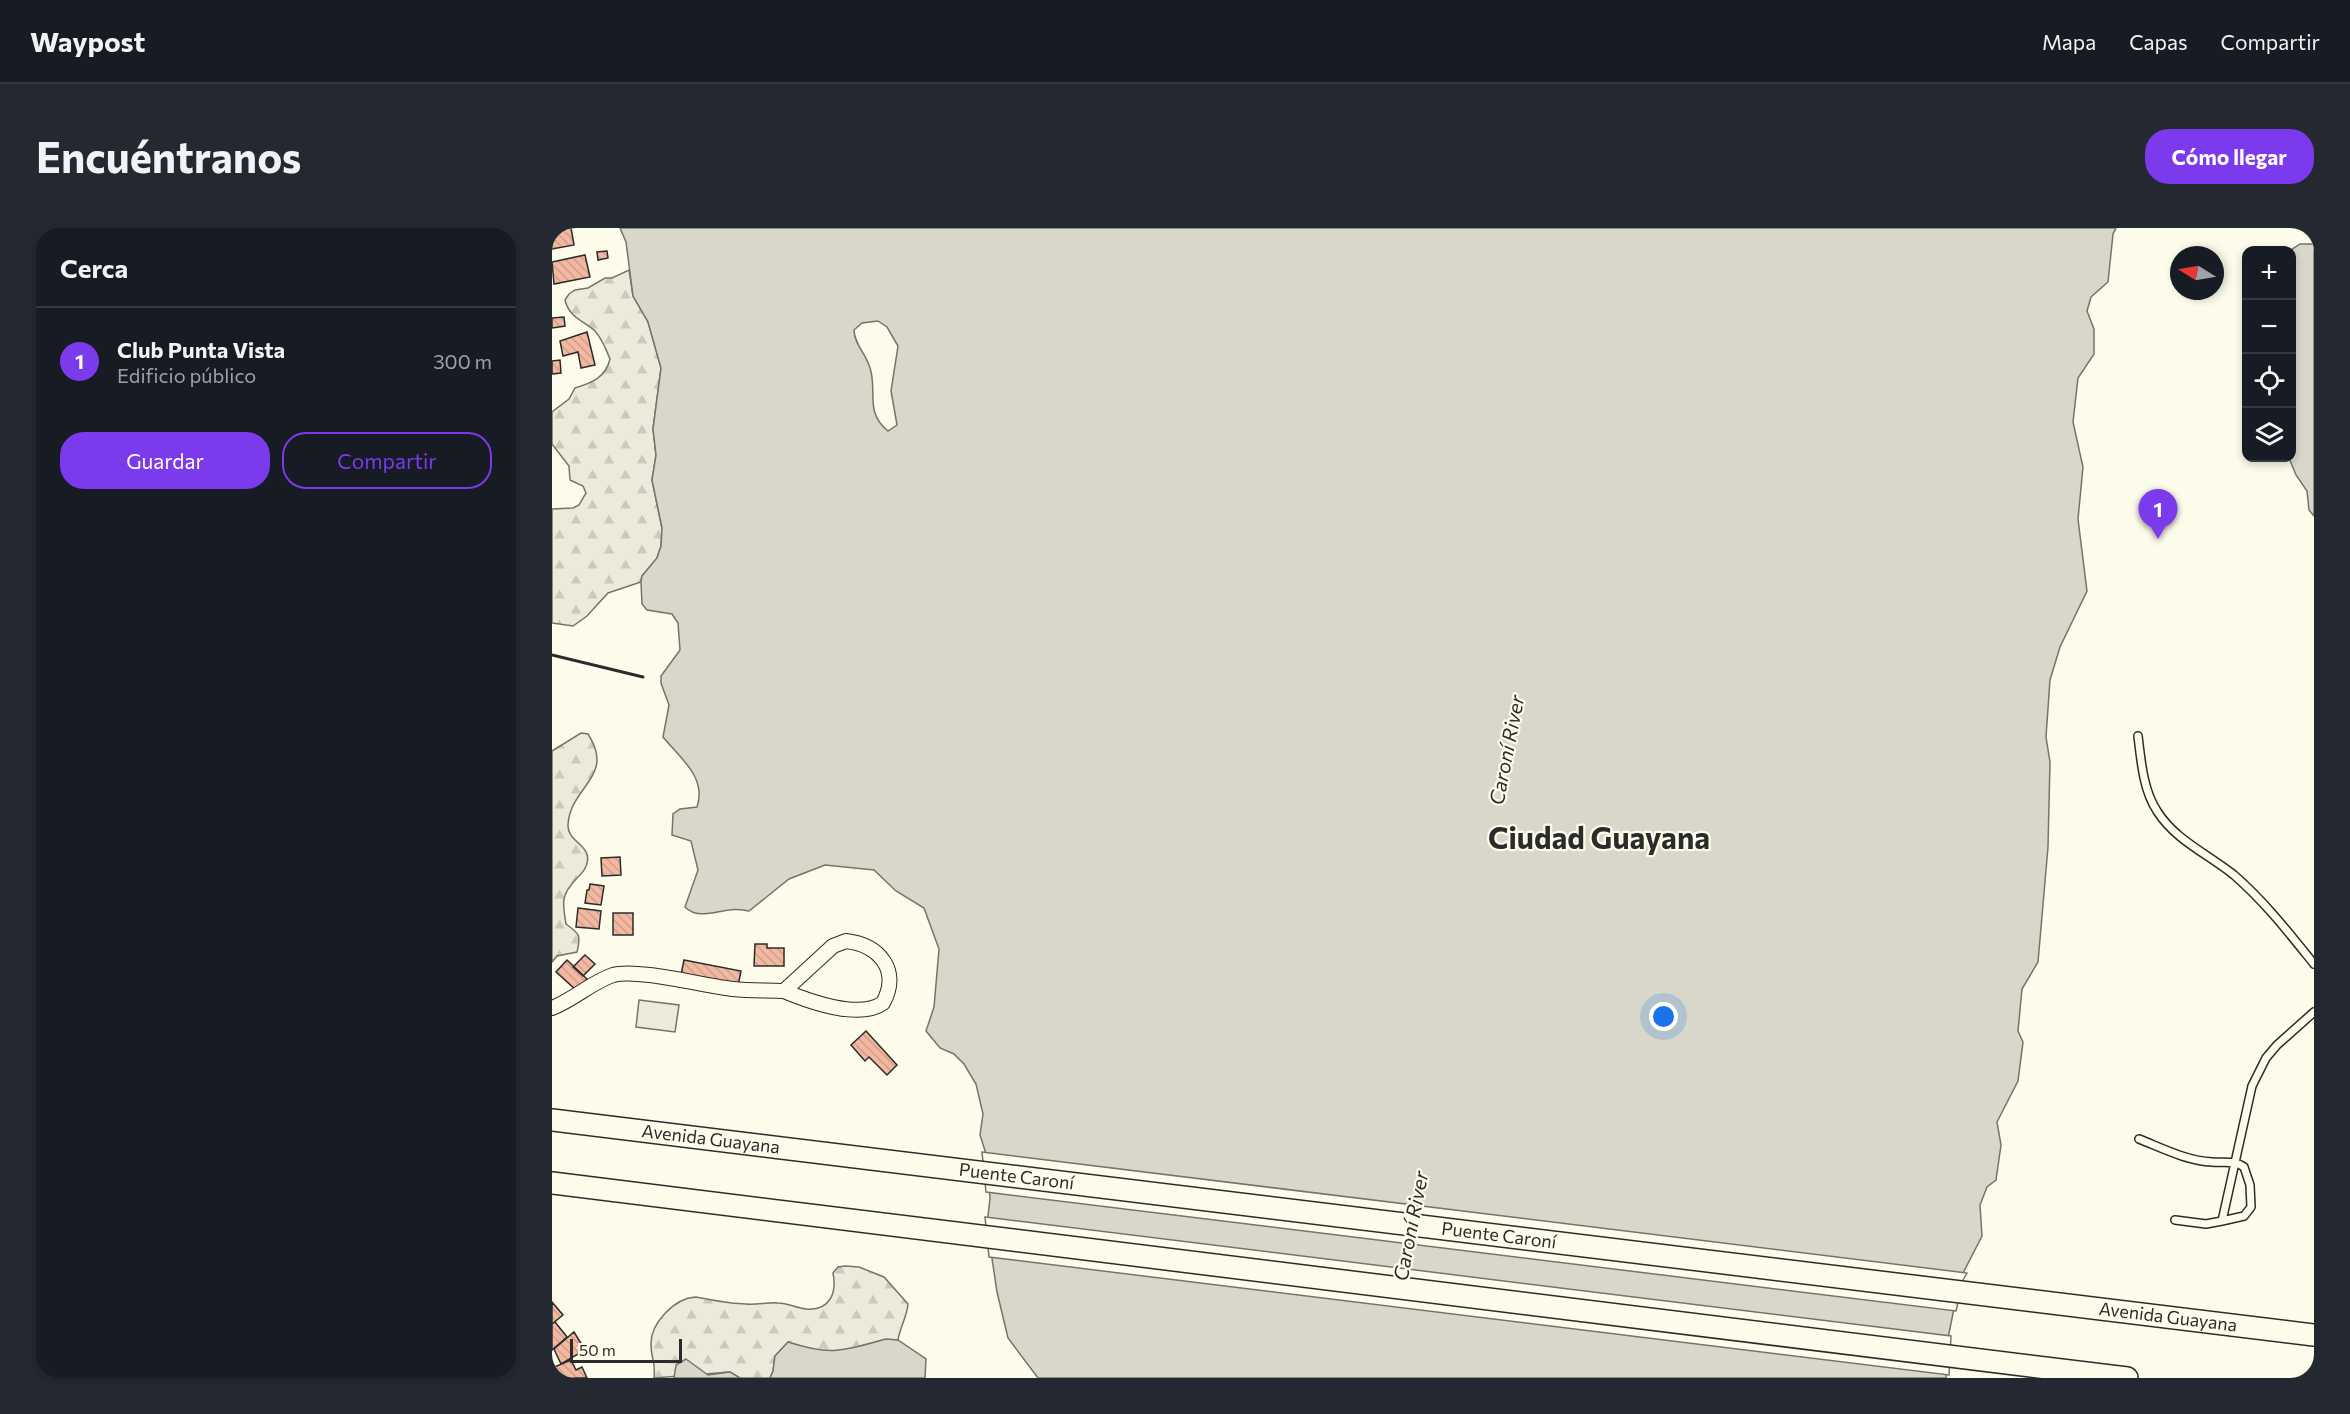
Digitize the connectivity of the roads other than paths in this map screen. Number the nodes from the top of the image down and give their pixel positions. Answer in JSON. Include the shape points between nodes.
{"nodes":[{"id":1,"x":2138,"y":736,"type":"dead end"},
{"id":2,"x":2314,"y":964,"type":"edge"},
{"id":3,"x":784,"y":990,"type":"junction"},
{"id":4,"x":552,"y":1008,"type":"edge"},
{"id":5,"x":2314,"y":1012,"type":"edge"},
{"id":6,"x":552,"y":1120,"type":"edge"},
{"id":7,"x":2139,"y":1138,"type":"dead end"},
{"id":8,"x":870,"y":1158,"type":"joint"},
{"id":9,"x":2234,"y":1162,"type":"junction"},
{"id":10,"x":552,"y":1183,"type":"edge"},
{"id":11,"x":2175,"y":1220,"type":"dead end"},
{"id":12,"x":2222,"y":1221,"type":"junction"},
{"id":13,"x":2021,"y":1299,"type":"joint"},
{"id":14,"x":2314,"y":1335,"type":"edge"},
{"id":15,"x":2127,"y":1378,"type":"edge"}],
"edges":[{"from":1,"to":2,"type":"lane","via":[[2144,777],[2156,810],[2178,836],[2232,874],[2267,906]]},
{"from":3,"to":3,"type":"street","via":[[833,946],[846,941],[877,952],[890,977],[883,1003],[872,1008],[837,1007]]},
{"from":3,"to":4,"type":"street","via":[[734,989],[620,974]]},
{"from":5,"to":9,"type":"lane","via":[[2277,1045],[2258,1073]]},
{"from":6,"to":8,"type":"main road","name":"Avenida Guayana"},
{"from":7,"to":9,"type":"lane","via":[[2192,1158]]},
{"from":8,"to":13,"type":"main road","name":"Puente Caroní"},
{"from":9,"to":12,"type":"lane"},
{"from":9,"to":12,"type":"lane","via":[[2247,1172],[2252,1202],[2244,1216]]},
{"from":10,"to":15,"type":"main road"},
{"from":11,"to":12,"type":"lane","via":[[2206,1224]]},
{"from":13,"to":14,"type":"main road","name":"Avenida Guayana"}]}
